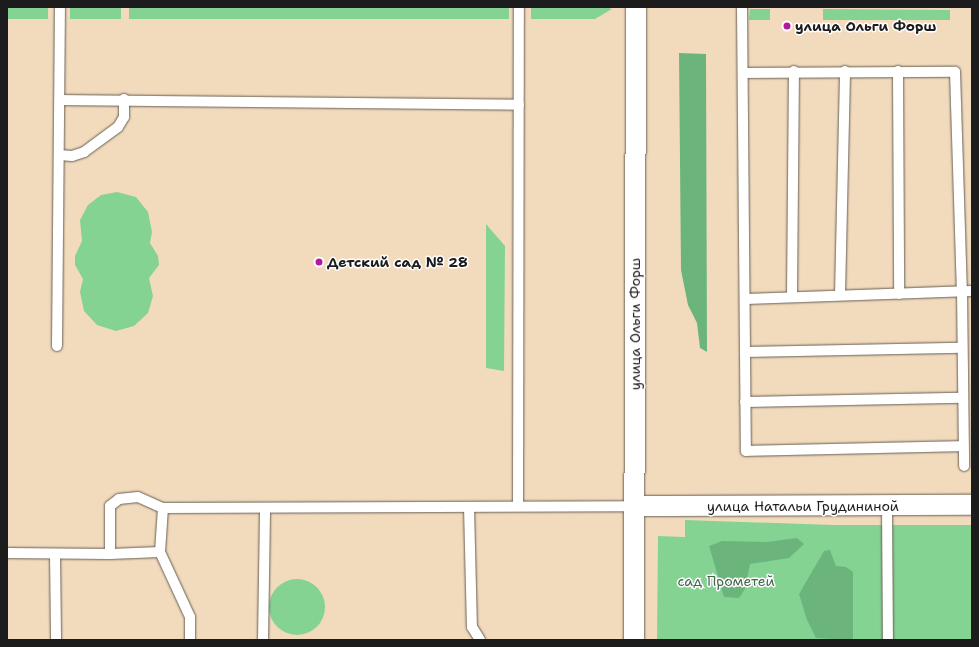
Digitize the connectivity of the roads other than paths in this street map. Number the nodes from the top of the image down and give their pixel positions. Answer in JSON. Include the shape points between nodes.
{"nodes":[{"id":1,"x":60,"y":7,"type":"edge"},
{"id":2,"x":519,"y":7,"type":"edge"},
{"id":3,"x":636,"y":7,"type":"edge"},
{"id":4,"x":742,"y":7,"type":"edge"},
{"id":5,"x":794,"y":71,"type":"junction"},
{"id":6,"x":845,"y":71,"type":"junction"},
{"id":7,"x":898,"y":71,"type":"junction"},
{"id":8,"x":744,"y":73,"type":"junction"},
{"id":9,"x":124,"y":99,"type":"junction"},
{"id":10,"x":60,"y":100,"type":"junction"},
{"id":11,"x":519,"y":105,"type":"junction"},
{"id":12,"x":60,"y":155,"type":"junction"},
{"id":13,"x":967,"y":291,"type":"edge"},
{"id":14,"x":899,"y":294,"type":"junction"},
{"id":15,"x":840,"y":295,"type":"junction"},
{"id":16,"x":792,"y":296,"type":"junction"},
{"id":17,"x":746,"y":299,"type":"junction"},
{"id":18,"x":57,"y":346,"type":"dead end"},
{"id":19,"x":962,"y":348,"type":"junction"},
{"id":20,"x":746,"y":352,"type":"junction"},
{"id":21,"x":962,"y":398,"type":"junction"},
{"id":22,"x":745,"y":402,"type":"junction"},
{"id":23,"x":963,"y":446,"type":"junction"},
{"id":24,"x":964,"y":466,"type":"dead end"},
{"id":25,"x":972,"y":505,"type":"edge"},
{"id":26,"x":518,"y":506,"type":"junction"},
{"id":27,"x":634,"y":506,"type":"junction"},
{"id":28,"x":887,"y":506,"type":"junction"},
{"id":29,"x":469,"y":507,"type":"junction"},
{"id":30,"x":163,"y":508,"type":"junction"},
{"id":31,"x":265,"y":508,"type":"junction"},
{"id":32,"x":160,"y":552,"type":"junction"},
{"id":33,"x":7,"y":553,"type":"edge"},
{"id":34,"x":55,"y":554,"type":"junction"},
{"id":35,"x":110,"y":554,"type":"junction"},
{"id":36,"x":56,"y":640,"type":"edge"},
{"id":37,"x":190,"y":640,"type":"edge"},
{"id":38,"x":263,"y":640,"type":"edge"},
{"id":39,"x":480,"y":640,"type":"edge"},
{"id":40,"x":634,"y":640,"type":"edge"},
{"id":41,"x":888,"y":640,"type":"edge"}],
"edges":[{"from":1,"to":10,"type":"lane"},
{"from":2,"to":11,"type":"lane"},
{"from":3,"to":27,"type":"street","name":"улица Ольги Форш"},
{"from":4,"to":8,"type":"lane"},
{"from":5,"to":6,"type":"lane"},
{"from":5,"to":8,"type":"lane"},
{"from":5,"to":16,"type":"lane"},
{"from":6,"to":7,"type":"lane"},
{"from":6,"to":15,"type":"lane"},
{"from":7,"to":13,"type":"lane","via":[[955,72]]},
{"from":7,"to":14,"type":"lane"},
{"from":8,"to":17,"type":"lane"},
{"from":9,"to":10,"type":"lane"},
{"from":9,"to":11,"type":"lane"},
{"from":9,"to":12,"type":"lane","via":[[124,117],[118,128],[84,152],[72,156]]},
{"from":10,"to":12,"type":"lane"},
{"from":11,"to":26,"type":"lane"},
{"from":12,"to":18,"type":"lane"},
{"from":13,"to":14,"type":"lane"},
{"from":13,"to":19,"type":"lane"},
{"from":14,"to":15,"type":"lane"},
{"from":15,"to":16,"type":"lane"},
{"from":16,"to":17,"type":"lane"},
{"from":17,"to":20,"type":"lane"},
{"from":19,"to":20,"type":"lane"},
{"from":19,"to":21,"type":"lane"},
{"from":20,"to":22,"type":"lane"},
{"from":21,"to":22,"type":"lane"},
{"from":21,"to":23,"type":"lane"},
{"from":22,"to":23,"type":"lane","via":[[746,451]]},
{"from":23,"to":24,"type":"lane"},
{"from":25,"to":28,"type":"street","name":"улица Натальи Грудининой"},
{"from":26,"to":27,"type":"lane"},
{"from":26,"to":29,"type":"lane"},
{"from":27,"to":28,"type":"street","name":"улица Натальи Грудининой"},
{"from":27,"to":40,"type":"street","name":"улица Ольги Форш"},
{"from":28,"to":41,"type":"lane"},
{"from":29,"to":31,"type":"lane"},
{"from":29,"to":39,"type":"lane","via":[[472,627]]},
{"from":30,"to":31,"type":"lane"},
{"from":30,"to":32,"type":"lane"},
{"from":30,"to":35,"type":"lane","via":[[138,497],[119,499],[110,506]]},
{"from":31,"to":38,"type":"lane"},
{"from":32,"to":35,"type":"lane"},
{"from":32,"to":37,"type":"lane","via":[[190,617]]},
{"from":33,"to":34,"type":"lane"},
{"from":34,"to":35,"type":"lane"},
{"from":34,"to":36,"type":"lane"}]}
